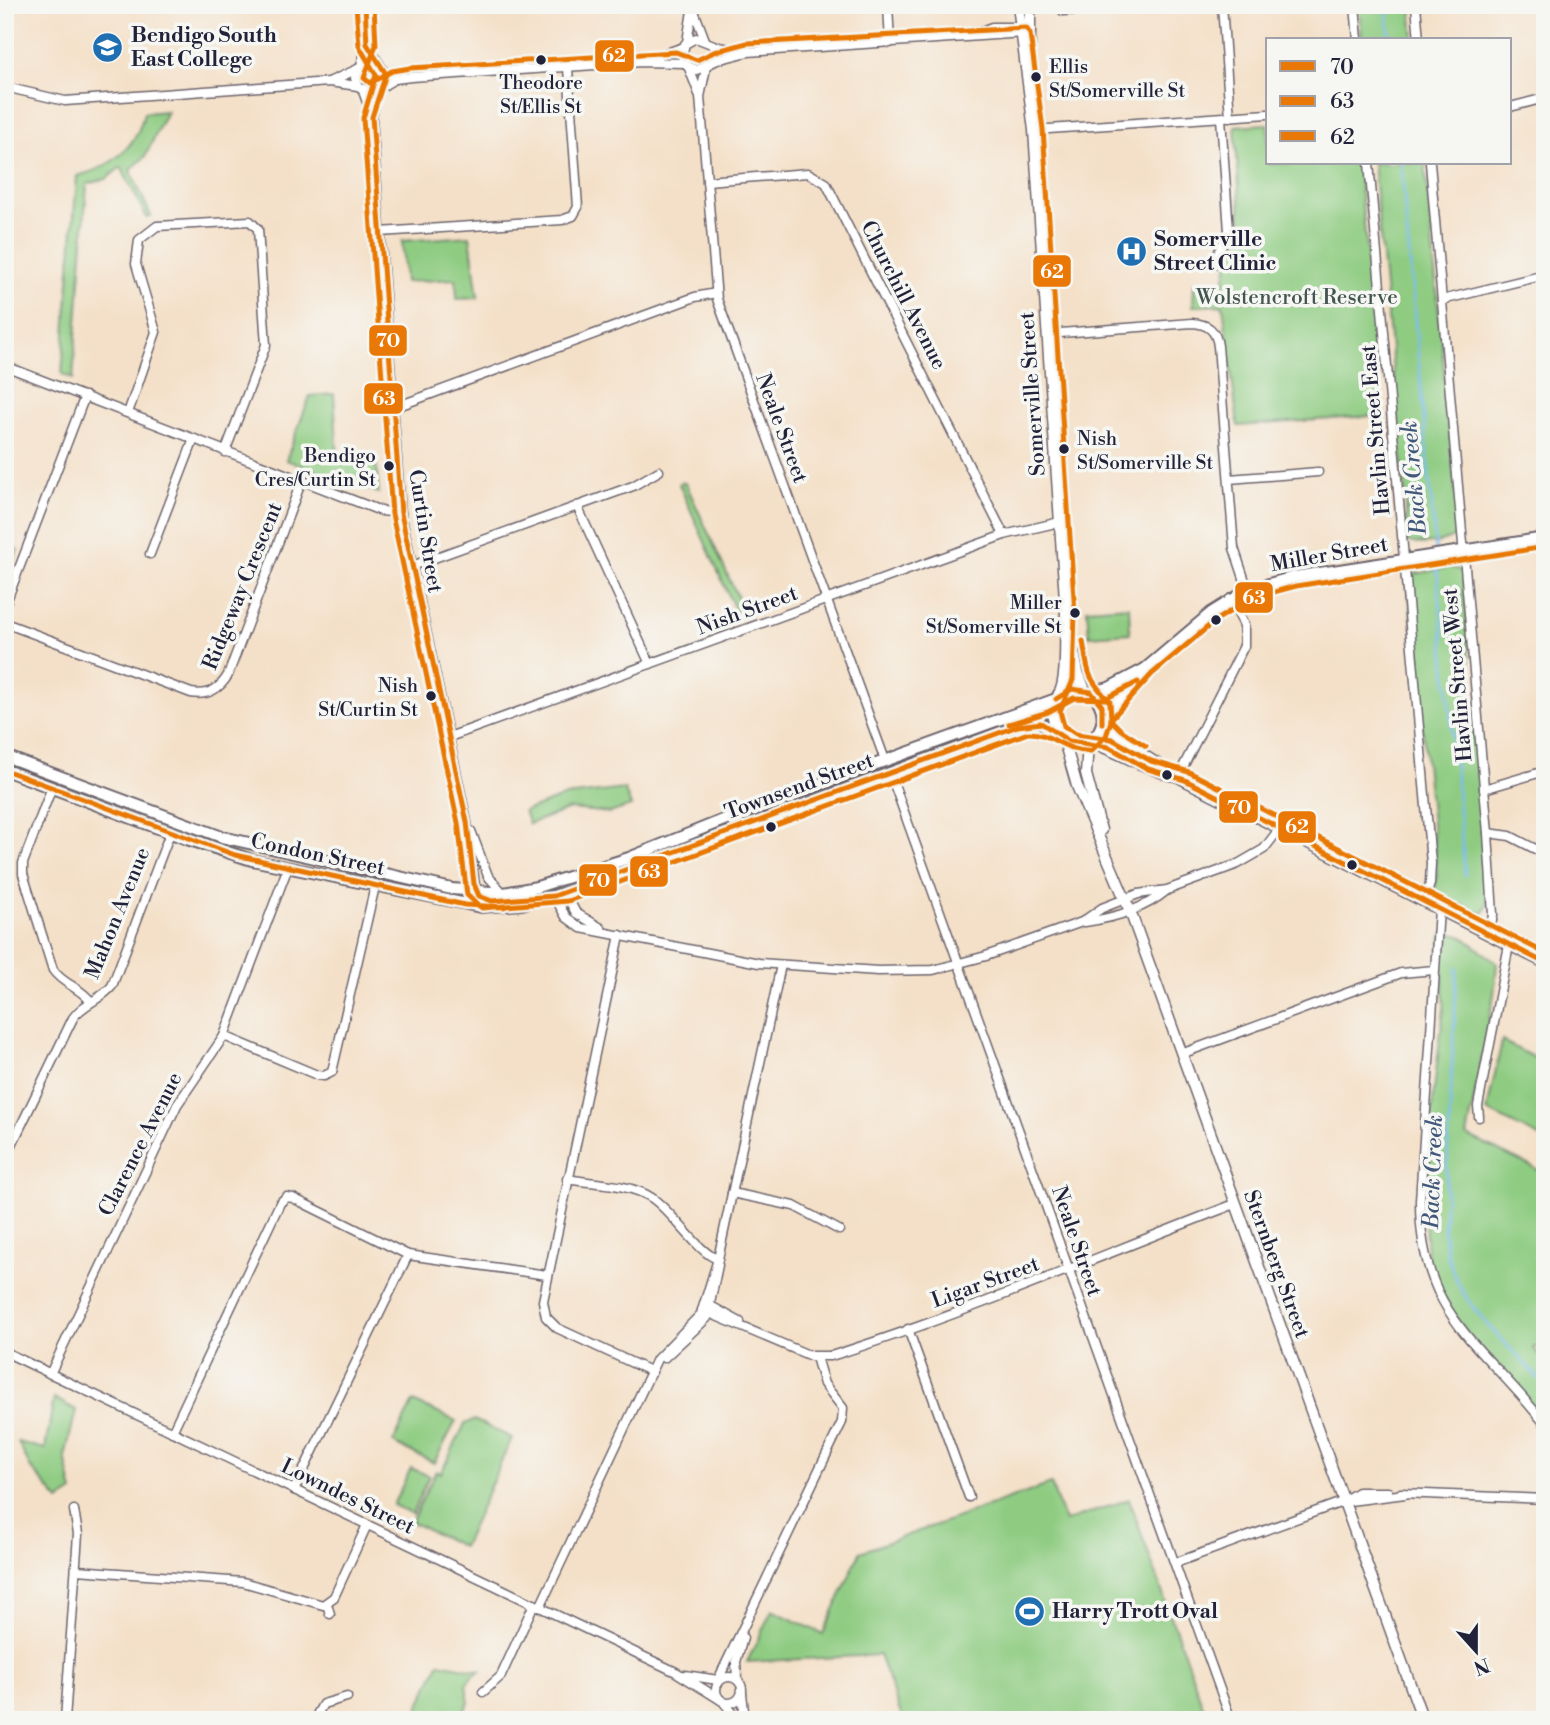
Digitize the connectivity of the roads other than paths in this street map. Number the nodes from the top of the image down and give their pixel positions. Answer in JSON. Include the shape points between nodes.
{"nodes":[{"id":1,"x":365,"y":5,"type":"edge"},
{"id":2,"x":888,"y":5,"type":"edge"},
{"id":3,"x":1018,"y":5,"type":"edge"},
{"id":4,"x":1030,"y":5,"type":"edge"},
{"id":5,"x":1132,"y":5,"type":"edge"},
{"id":6,"x":1222,"y":5,"type":"edge"},
{"id":7,"x":1355,"y":5,"type":"edge"},
{"id":8,"x":1416,"y":5,"type":"edge"},
{"id":9,"x":693,"y":7,"type":"edge"},
{"id":10,"x":1063,"y":11,"type":"dead end"},
{"id":11,"x":1031,"y":29,"type":"junction"},
{"id":12,"x":1020,"y":30,"type":"junction"},
{"id":13,"x":1358,"y":38,"type":"edge"},
{"id":14,"x":1419,"y":38,"type":"edge"},
{"id":15,"x":708,"y":42,"type":"junction"},
{"id":16,"x":890,"y":43,"type":"junction"},
{"id":17,"x":368,"y":44,"type":"junction"},
{"id":18,"x":686,"y":44,"type":"junction"},
{"id":19,"x":748,"y":52,"type":"junction"},
{"id":20,"x":642,"y":62,"type":"junction"},
{"id":21,"x":709,"y":65,"type":"junction"},
{"id":22,"x":687,"y":66,"type":"junction"},
{"id":23,"x":359,"y":67,"type":"junction"},
{"id":24,"x":382,"y":67,"type":"junction"},
{"id":25,"x":568,"y":68,"type":"junction"},
{"id":26,"x":411,"y":77,"type":"junction"},
{"id":27,"x":328,"y":82,"type":"junction"},
{"id":28,"x":5,"y":87,"type":"edge"},
{"id":29,"x":1030,"y":87,"type":"junction"},
{"id":30,"x":381,"y":88,"type":"junction"},
{"id":31,"x":360,"y":89,"type":"junction"},
{"id":32,"x":700,"y":97,"type":"junction"},
{"id":33,"x":1545,"y":98,"type":"edge"},
{"id":34,"x":1512,"y":106,"type":"edge"},
{"id":35,"x":1266,"y":114,"type":"edge"},
{"id":36,"x":372,"y":117,"type":"junction"},
{"id":37,"x":1226,"y":117,"type":"junction"},
{"id":38,"x":1034,"y":130,"type":"junction"},
{"id":39,"x":1368,"y":164,"type":"edge"},
{"id":40,"x":1430,"y":164,"type":"edge"},
{"id":41,"x":707,"y":181,"type":"junction"},
{"id":42,"x":380,"y":232,"type":"junction"},
{"id":43,"x":1212,"y":265,"type":"dead end"},
{"id":44,"x":1545,"y":275,"type":"edge"},
{"id":45,"x":716,"y":293,"type":"junction"},
{"id":46,"x":1442,"y":300,"type":"junction"},
{"id":47,"x":1047,"y":334,"type":"junction"},
{"id":48,"x":5,"y":366,"type":"edge"},
{"id":49,"x":85,"y":396,"type":"junction"},
{"id":50,"x":393,"y":408,"type":"junction"},
{"id":51,"x":128,"y":413,"type":"junction"},
{"id":52,"x":194,"y":439,"type":"junction"},
{"id":53,"x":225,"y":452,"type":"junction"},
{"id":54,"x":659,"y":471,"type":"dead end"},
{"id":55,"x":1318,"y":472,"type":"dead end"},
{"id":56,"x":1229,"y":479,"type":"junction"},
{"id":57,"x":302,"y":481,"type":"junction"},
{"id":58,"x":577,"y":506,"type":"junction"},
{"id":59,"x":401,"y":513,"type":"junction"},
{"id":60,"x":1060,"y":522,"type":"junction"},
{"id":61,"x":1004,"y":535,"type":"junction"},
{"id":62,"x":1545,"y":538,"type":"edge"},
{"id":63,"x":1465,"y":551,"type":"junction"},
{"id":64,"x":150,"y":554,"type":"dead end"},
{"id":65,"x":1404,"y":561,"type":"junction"},
{"id":66,"x":412,"y":566,"type":"junction"},
{"id":67,"x":1248,"y":590,"type":"junction"},
{"id":68,"x":1230,"y":599,"type":"junction"},
{"id":69,"x":826,"y":600,"type":"junction"},
{"id":70,"x":5,"y":605,"type":"edge"},
{"id":71,"x":1066,"y":614,"type":"junction"},
{"id":72,"x":5,"y":623,"type":"edge"},
{"id":73,"x":650,"y":664,"type":"junction"},
{"id":74,"x":1146,"y":668,"type":"junction"},
{"id":75,"x":1088,"y":691,"type":"junction"},
{"id":76,"x":1057,"y":697,"type":"junction"},
{"id":77,"x":1103,"y":719,"type":"junction"},
{"id":78,"x":1060,"y":735,"type":"junction"},
{"id":79,"x":449,"y":737,"type":"junction"},
{"id":80,"x":1088,"y":743,"type":"junction"},
{"id":81,"x":5,"y":755,"type":"edge"},
{"id":82,"x":885,"y":760,"type":"junction"},
{"id":83,"x":5,"y":770,"type":"edge"},
{"id":84,"x":1545,"y":771,"type":"edge"},
{"id":85,"x":890,"y":773,"type":"junction"},
{"id":86,"x":1178,"y":777,"type":"junction"},
{"id":87,"x":52,"y":787,"type":"junction"},
{"id":88,"x":1484,"y":789,"type":"junction"},
{"id":89,"x":174,"y":820,"type":"junction"},
{"id":90,"x":467,"y":822,"type":"junction"},
{"id":91,"x":1280,"y":828,"type":"junction"},
{"id":92,"x":170,"y":833,"type":"junction"},
{"id":93,"x":1488,"y":833,"type":"junction"},
{"id":94,"x":291,"y":854,"type":"junction"},
{"id":95,"x":1108,"y":854,"type":"junction"},
{"id":96,"x":1545,"y":854,"type":"edge"},
{"id":97,"x":288,"y":867,"type":"junction"},
{"id":98,"x":554,"y":882,"type":"joint"},
{"id":99,"x":375,"y":886,"type":"junction"},
{"id":100,"x":1167,"y":890,"type":"junction"},
{"id":101,"x":476,"y":893,"type":"junction"},
{"id":102,"x":504,"y":893,"type":"junction"},
{"id":103,"x":559,"y":894,"type":"junction"},
{"id":104,"x":1125,"y":899,"type":"junction"},
{"id":105,"x":1424,"y":902,"type":"junction"},
{"id":106,"x":1439,"y":909,"type":"junction"},
{"id":107,"x":1130,"y":911,"type":"junction"},
{"id":108,"x":1082,"y":922,"type":"junction"},
{"id":109,"x":1489,"y":934,"type":"junction"},
{"id":110,"x":620,"y":935,"type":"junction"},
{"id":111,"x":1509,"y":945,"type":"junction"},
{"id":112,"x":1545,"y":963,"type":"edge"},
{"id":113,"x":781,"y":965,"type":"junction"},
{"id":114,"x":960,"y":965,"type":"junction"},
{"id":115,"x":1434,"y":970,"type":"junction"},
{"id":116,"x":92,"y":1002,"type":"junction"},
{"id":117,"x":224,"y":1036,"type":"junction"},
{"id":118,"x":1181,"y":1054,"type":"junction"},
{"id":119,"x":331,"y":1074,"type":"junction"},
{"id":120,"x":337,"y":1083,"type":"dead end"},
{"id":121,"x":1479,"y":1117,"type":"dead end"},
{"id":122,"x":5,"y":1159,"type":"edge"},
{"id":123,"x":567,"y":1179,"type":"junction"},
{"id":124,"x":283,"y":1188,"type":"dead end"},
{"id":125,"x":732,"y":1194,"type":"junction"},
{"id":126,"x":286,"y":1197,"type":"junction"},
{"id":127,"x":1235,"y":1204,"type":"junction"},
{"id":128,"x":839,"y":1230,"type":"dead end"},
{"id":129,"x":408,"y":1255,"type":"junction"},
{"id":130,"x":718,"y":1259,"type":"junction"},
{"id":131,"x":1069,"y":1270,"type":"junction"},
{"id":132,"x":547,"y":1275,"type":"junction"},
{"id":133,"x":706,"y":1308,"type":"junction"},
{"id":134,"x":908,"y":1329,"type":"junction"},
{"id":135,"x":5,"y":1352,"type":"edge"},
{"id":136,"x":816,"y":1357,"type":"junction"},
{"id":137,"x":652,"y":1372,"type":"junction"},
{"id":138,"x":50,"y":1374,"type":"junction"},
{"id":139,"x":1545,"y":1424,"type":"edge"},
{"id":140,"x":172,"y":1432,"type":"junction"},
{"id":141,"x":294,"y":1490,"type":"junction"},
{"id":142,"x":969,"y":1497,"type":"dead end"},
{"id":143,"x":1545,"y":1499,"type":"edge"},
{"id":144,"x":1342,"y":1502,"type":"junction"},
{"id":145,"x":74,"y":1510,"type":"dead end"},
{"id":146,"x":367,"y":1525,"type":"junction"},
{"id":147,"x":1175,"y":1563,"type":"junction"},
{"id":148,"x":76,"y":1570,"type":"junction"},
{"id":149,"x":327,"y":1604,"type":"junction"},
{"id":150,"x":537,"y":1606,"type":"junction"},
{"id":151,"x":330,"y":1614,"type":"dead end"},
{"id":152,"x":746,"y":1628,"type":"junction"},
{"id":153,"x":676,"y":1672,"type":"junction"},
{"id":154,"x":737,"y":1679,"type":"junction"},
{"id":155,"x":718,"y":1680,"type":"junction"},
{"id":156,"x":741,"y":1690,"type":"junction"},
{"id":157,"x":483,"y":1692,"type":"dead end"},
{"id":158,"x":347,"y":1698,"type":"dead end"},
{"id":159,"x":722,"y":1701,"type":"junction"},
{"id":160,"x":65,"y":1720,"type":"edge"},
{"id":161,"x":314,"y":1720,"type":"edge"},
{"id":162,"x":739,"y":1720,"type":"edge"},
{"id":163,"x":745,"y":1720,"type":"edge"},
{"id":164,"x":1231,"y":1720,"type":"edge"},
{"id":165,"x":1421,"y":1720,"type":"edge"}],
"edges":[{"from":1,"to":17,"type":"street"},
{"from":2,"to":16,"type":"street"},
{"from":3,"to":12,"type":"street","name":"Somerville Street"},
{"from":4,"to":11,"type":"street","name":"Somerville Street"},
{"from":5,"to":10,"type":"street"},
{"from":6,"to":37,"type":"street"},
{"from":7,"to":13,"type":"street"},
{"from":8,"to":14,"type":"street"},
{"from":9,"to":15,"type":"street"},
{"from":9,"to":18,"type":"street"},
{"from":11,"to":12,"type":"street"},
{"from":11,"to":29,"type":"street","name":"Somerville Street"},
{"from":12,"to":16,"type":"street"},
{"from":12,"to":29,"type":"street","name":"Somerville Street"},
{"from":15,"to":18,"type":"street","via":[[696,38]]},
{"from":15,"to":19,"type":"street"},
{"from":15,"to":21,"type":"street","via":[[714,54]]},
{"from":16,"to":19,"type":"street"},
{"from":17,"to":23,"type":"street"},
{"from":17,"to":24,"type":"street"},
{"from":18,"to":20,"type":"street"},
{"from":18,"to":22,"type":"street","via":[[682,55]]},
{"from":19,"to":21,"type":"street"},
{"from":20,"to":22,"type":"street"},
{"from":20,"to":25,"type":"street"},
{"from":21,"to":22,"type":"street"},
{"from":21,"to":32,"type":"street","name":"Neale Street"},
{"from":22,"to":32,"type":"street","name":"Neale Street"},
{"from":23,"to":24,"type":"street","via":[[374,62]]},
{"from":23,"to":27,"type":"street"},
{"from":23,"to":31,"type":"street","via":[[355,78]]},
{"from":24,"to":26,"type":"street"},
{"from":24,"to":30,"type":"street"},
{"from":25,"to":26,"type":"street"},
{"from":25,"to":42,"type":"street","via":[[578,207],[573,216]]},
{"from":26,"to":30,"type":"street","via":[[395,79]]},
{"from":27,"to":28,"type":"street","via":[[65,101]]},
{"from":27,"to":31,"type":"street"},
{"from":29,"to":38,"type":"street","name":"Somerville Street"},
{"from":30,"to":31,"type":"street"},
{"from":30,"to":36,"type":"street","name":"Curtin Street"},
{"from":31,"to":36,"type":"street","name":"Curtin Street"},
{"from":32,"to":41,"type":"street","name":"Neale Street"},
{"from":33,"to":34,"type":"street"},
{"from":35,"to":37,"type":"street"},
{"from":36,"to":42,"type":"street","name":"Curtin Street"},
{"from":37,"to":38,"type":"street"},
{"from":37,"to":43,"type":"street","via":[[1229,231]]},
{"from":38,"to":47,"type":"street","name":"Somerville Street"},
{"from":39,"to":65,"type":"street","name":"Havlin Street East"},
{"from":40,"to":46,"type":"street","name":"Havlin Street West"},
{"from":41,"to":45,"type":"street","name":"Neale Street"},
{"from":41,"to":61,"type":"street","name":"Churchill Avenue","via":[[808,173],[827,183]]},
{"from":42,"to":50,"type":"street","name":"Curtin Street"},
{"from":44,"to":46,"type":"street"},
{"from":45,"to":50,"type":"street"},
{"from":45,"to":69,"type":"street","name":"Neale Street"},
{"from":46,"to":63,"type":"street","name":"Havlin Street West"},
{"from":47,"to":56,"type":"street","via":[[1192,323],[1211,328],[1219,346]]},
{"from":47,"to":60,"type":"street","name":"Somerville Street"},
{"from":48,"to":49,"type":"street"},
{"from":49,"to":51,"type":"street"},
{"from":49,"to":70,"type":"street"},
{"from":50,"to":59,"type":"street","name":"Curtin Street"},
{"from":51,"to":52,"type":"street"},
{"from":51,"to":53,"type":"street","via":[[156,332],[136,264],[139,240],[157,226],[250,221],[258,229],[265,345]]},
{"from":52,"to":53,"type":"street"},
{"from":52,"to":64,"type":"street"},
{"from":53,"to":57,"type":"street"},
{"from":54,"to":58,"type":"street","via":[[633,486]]},
{"from":55,"to":56,"type":"street"},
{"from":56,"to":67,"type":"street","via":[[1234,548]]},
{"from":57,"to":59,"type":"street"},
{"from":57,"to":72,"type":"street","name":"Ridgeway Crescent","via":[[228,675],[215,690],[191,692]]},
{"from":58,"to":66,"type":"street"},
{"from":58,"to":73,"type":"street"},
{"from":59,"to":66,"type":"street","name":"Curtin Street"},
{"from":60,"to":61,"type":"street","name":"Nish Street"},
{"from":60,"to":71,"type":"street","name":"Somerville Street"},
{"from":61,"to":69,"type":"street","name":"Nish Street"},
{"from":62,"to":63,"type":"main road","name":"Miller Street"},
{"from":63,"to":65,"type":"main road","name":"Miller Street"},
{"from":63,"to":88,"type":"street","name":"Havlin Street West"},
{"from":65,"to":67,"type":"main road","name":"Miller Street","via":[[1284,579]]},
{"from":65,"to":105,"type":"street","name":"Havlin Street East","via":[[1431,863]]},
{"from":66,"to":79,"type":"street","name":"Curtin Street"},
{"from":67,"to":68,"type":"main road","name":"Miller Street"},
{"from":68,"to":74,"type":"main road","name":"Miller Street"},
{"from":68,"to":86,"type":"street","via":[[1244,625],[1244,646]]},
{"from":69,"to":73,"type":"street","name":"Nish Street"},
{"from":69,"to":82,"type":"street","name":"Neale Street"},
{"from":71,"to":75,"type":"street","name":"Somerville Street","via":[[1078,673]]},
{"from":71,"to":76,"type":"street","name":"Somerville Street","via":[[1064,678]]},
{"from":73,"to":79,"type":"street","name":"Nish Street"},
{"from":74,"to":75,"type":"main road","name":"Miller Street","via":[[1109,688]]},
{"from":74,"to":77,"type":"main road","name":"Miller Street"},
{"from":75,"to":76,"type":"main road","via":[[1072,689]]},
{"from":75,"to":77,"type":"main road","via":[[1100,702]]},
{"from":76,"to":78,"type":"main road","via":[[1051,715]]},
{"from":76,"to":82,"type":"main road","name":"Townsend Street"},
{"from":77,"to":80,"type":"main road"},
{"from":77,"to":86,"type":"street","via":[[1115,737]]},
{"from":78,"to":80,"type":"main road"},
{"from":78,"to":85,"type":"main road","name":"Townsend Street","via":[[1041,723],[1026,724]]},
{"from":78,"to":95,"type":"street","name":"Sternberg Street"},
{"from":79,"to":90,"type":"street","name":"Curtin Street"},
{"from":80,"to":86,"type":"street","via":[[1112,748],[1148,769]]},
{"from":80,"to":95,"type":"street","name":"Sternberg Street","via":[[1086,774]]},
{"from":81,"to":89,"type":"main road","name":"Condon Street"},
{"from":82,"to":98,"type":"main road","name":"Townsend Street"},
{"from":83,"to":87,"type":"main road","name":"Condon Street"},
{"from":84,"to":88,"type":"street"},
{"from":85,"to":103,"type":"main road","name":"Townsend Street"},
{"from":85,"to":114,"type":"street","name":"Neale Street"},
{"from":86,"to":91,"type":"street"},
{"from":87,"to":92,"type":"main road","name":"Condon Street"},
{"from":87,"to":116,"type":"street","via":[[23,874],[53,970]]},
{"from":88,"to":93,"type":"street","name":"Havlin Street West"},
{"from":89,"to":92,"type":"main road","name":"Mahon Avenue"},
{"from":89,"to":94,"type":"main road","name":"Condon Street"},
{"from":90,"to":101,"type":"street","name":"Curtin Street"},
{"from":90,"to":102,"type":"street","name":"Curtin Street","via":[[488,876]]},
{"from":91,"to":100,"type":"street","via":[[1251,858]]},
{"from":91,"to":105,"type":"street"},
{"from":92,"to":97,"type":"main road","name":"Condon Street"},
{"from":92,"to":116,"type":"street","name":"Mahon Avenue","via":[[112,986]]},
{"from":93,"to":96,"type":"street","via":[[1510,836]]},
{"from":93,"to":109,"type":"street","name":"Havlin Street West","via":[[1493,915]]},
{"from":94,"to":97,"type":"main road","name":"Clarence Avenue"},
{"from":94,"to":101,"type":"main road","name":"Condon Street"},
{"from":95,"to":104,"type":"street","name":"Sternberg Street"},
{"from":97,"to":99,"type":"main road","name":"Condon Street"},
{"from":97,"to":117,"type":"street","name":"Clarence Avenue"},
{"from":98,"to":102,"type":"main road","name":"Condon Street"},
{"from":99,"to":103,"type":"main road","name":"Condon Street","via":[[481,907],[517,905]]},
{"from":99,"to":119,"type":"street"},
{"from":100,"to":104,"type":"street"},
{"from":100,"to":107,"type":"street","via":[[1153,902]]},
{"from":101,"to":102,"type":"main road","name":"Condon Street"},
{"from":101,"to":103,"type":"main road","via":[[492,901]]},
{"from":103,"to":110,"type":"street","via":[[563,912],[575,924]]},
{"from":104,"to":107,"type":"street","name":"Sternberg Street"},
{"from":104,"to":108,"type":"street"},
{"from":105,"to":106,"type":"street"},
{"from":106,"to":109,"type":"street"},
{"from":106,"to":115,"type":"street"},
{"from":107,"to":108,"type":"street"},
{"from":107,"to":118,"type":"street","name":"Sternberg Street"},
{"from":108,"to":114,"type":"street"},
{"from":109,"to":111,"type":"street"},
{"from":110,"to":113,"type":"street"},
{"from":110,"to":123,"type":"street"},
{"from":111,"to":112,"type":"street"},
{"from":111,"to":121,"type":"street"},
{"from":113,"to":114,"type":"street","via":[[895,971]]},
{"from":113,"to":125,"type":"street"},
{"from":114,"to":131,"type":"street","name":"Neale Street"},
{"from":115,"to":118,"type":"street","via":[[1401,973]]},
{"from":115,"to":139,"type":"street","via":[[1420,1201],[1426,1259],[1453,1321]]},
{"from":116,"to":122,"type":"street","name":"Mahon Avenue","via":[[73,1018]]},
{"from":117,"to":119,"type":"street","via":[[317,1075]]},
{"from":117,"to":138,"type":"street","name":"Clarence Avenue","via":[[177,1105]]},
{"from":118,"to":127,"type":"street","name":"Sternberg Street"},
{"from":119,"to":120,"type":"street"},
{"from":123,"to":130,"type":"street","via":[[646,1194],[679,1222],[706,1255]]},
{"from":123,"to":132,"type":"street"},
{"from":124,"to":126,"type":"street"},
{"from":125,"to":128,"type":"street","via":[[794,1206]]},
{"from":125,"to":130,"type":"street"},
{"from":126,"to":129,"type":"street"},
{"from":126,"to":140,"type":"street"},
{"from":127,"to":131,"type":"street","name":"Ligar Street"},
{"from":127,"to":144,"type":"street","name":"Sternberg Street"},
{"from":129,"to":132,"type":"street"},
{"from":129,"to":141,"type":"street"},
{"from":130,"to":133,"type":"street"},
{"from":131,"to":134,"type":"street","name":"Ligar Street"},
{"from":131,"to":147,"type":"street","name":"Neale Street"},
{"from":132,"to":137,"type":"street","via":[[543,1305],[552,1324]]},
{"from":133,"to":136,"type":"street"},
{"from":133,"to":137,"type":"street","via":[[696,1330]]},
{"from":134,"to":136,"type":"street","name":"Ligar Street"},
{"from":134,"to":142,"type":"street"},
{"from":135,"to":138,"type":"street","name":"Lowndes Street"},
{"from":136,"to":152,"type":"street","via":[[821,1378],[842,1405],[844,1417]]},
{"from":137,"to":150,"type":"street"},
{"from":138,"to":140,"type":"street","name":"Lowndes Street"},
{"from":140,"to":141,"type":"street","name":"Lowndes Street"},
{"from":141,"to":146,"type":"street","name":"Lowndes Street"},
{"from":143,"to":144,"type":"street","via":[[1357,1492]]},
{"from":144,"to":147,"type":"street"},
{"from":144,"to":165,"type":"street","name":"Sternberg Street"},
{"from":145,"to":148,"type":"street"},
{"from":146,"to":149,"type":"street"},
{"from":146,"to":150,"type":"street","name":"Lowndes Street"},
{"from":147,"to":164,"type":"street","name":"Neale Street"},
{"from":148,"to":149,"type":"street","via":[[243,1582],[312,1604]]},
{"from":148,"to":160,"type":"street"},
{"from":149,"to":151,"type":"street"},
{"from":150,"to":153,"type":"street","name":"Lowndes Street"},
{"from":150,"to":157,"type":"street","via":[[500,1676]]},
{"from":152,"to":154,"type":"street","via":[[736,1662]]},
{"from":152,"to":155,"type":"street"},
{"from":153,"to":155,"type":"street","name":"Lowndes Street"},
{"from":153,"to":159,"type":"street","name":"Lowndes Street"},
{"from":154,"to":155,"type":"street"},
{"from":154,"to":156,"type":"street"},
{"from":155,"to":159,"type":"street","via":[[716,1693]]},
{"from":156,"to":159,"type":"street","via":[[736,1701]]},
{"from":156,"to":163,"type":"street"},
{"from":158,"to":161,"type":"street","via":[[323,1704]]},
{"from":159,"to":162,"type":"street"}]}
